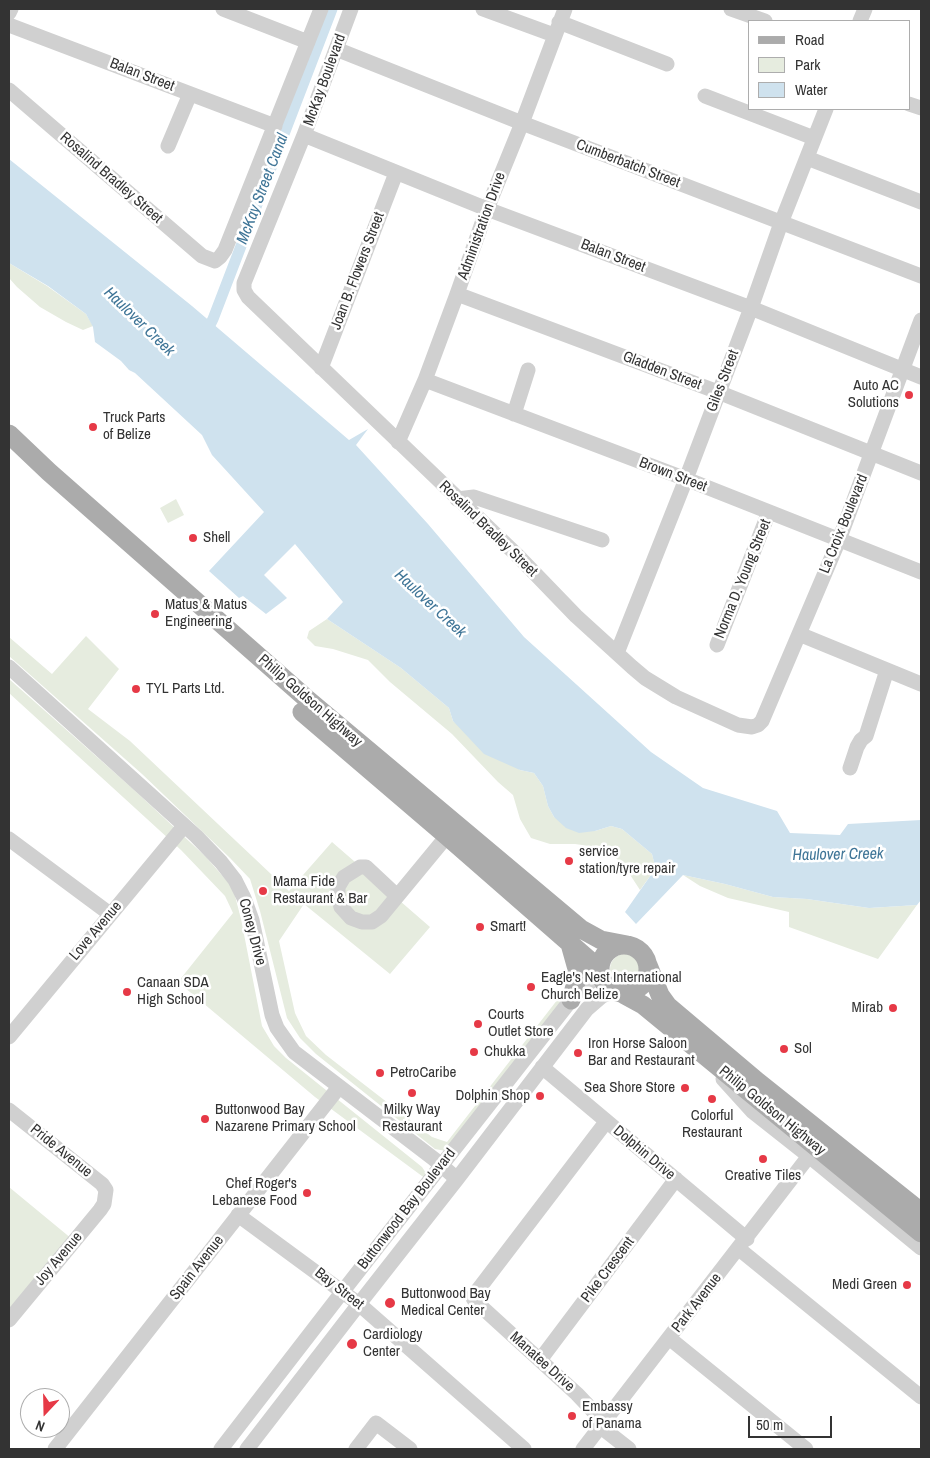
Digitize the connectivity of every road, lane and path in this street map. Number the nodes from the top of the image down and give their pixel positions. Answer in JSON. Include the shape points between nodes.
{"nodes":[{"id":1,"x":10,"y":9,"type":"edge"},
{"id":2,"x":222,"y":9,"type":"edge"},
{"id":3,"x":321,"y":9,"type":"edge"},
{"id":4,"x":351,"y":9,"type":"edge"},
{"id":5,"x":483,"y":9,"type":"edge"},
{"id":6,"x":731,"y":9,"type":"edge"},
{"id":7,"x":9,"y":14,"type":"edge"},
{"id":8,"x":765,"y":17,"type":"edge"},
{"id":9,"x":559,"y":22,"type":"edge"},
{"id":10,"x":9,"y":25,"type":"edge"},
{"id":11,"x":308,"y":42,"type":"junction"},
{"id":12,"x":336,"y":50,"type":"junction"},
{"id":13,"x":667,"y":64,"type":"dead end"},
{"id":14,"x":9,"y":90,"type":"edge"},
{"id":15,"x":190,"y":94,"type":"junction"},
{"id":16,"x":705,"y":96,"type":"dead end"},
{"id":17,"x":826,"y":110,"type":"edge"},
{"id":18,"x":522,"y":123,"type":"junction"},
{"id":19,"x":274,"y":126,"type":"junction"},
{"id":20,"x":304,"y":135,"type":"junction"},
{"id":21,"x":814,"y":138,"type":"junction"},
{"id":22,"x":168,"y":146,"type":"dead end"},
{"id":23,"x":807,"y":158,"type":"junction"},
{"id":24,"x":396,"y":173,"type":"junction"},
{"id":25,"x":921,"y":202,"type":"edge"},
{"id":26,"x":487,"y":209,"type":"junction"},
{"id":27,"x":782,"y":223,"type":"junction"},
{"id":28,"x":215,"y":261,"type":"joint"},
{"id":29,"x":921,"y":276,"type":"edge"},
{"id":30,"x":244,"y":290,"type":"joint"},
{"id":31,"x":457,"y":294,"type":"junction"},
{"id":32,"x":751,"y":308,"type":"junction"},
{"id":33,"x":921,"y":320,"type":"edge"},
{"id":34,"x":320,"y":368,"type":"junction"},
{"id":35,"x":903,"y":369,"type":"junction"},
{"id":36,"x":528,"y":370,"type":"dead end"},
{"id":37,"x":921,"y":377,"type":"edge"},
{"id":38,"x":425,"y":380,"type":"junction"},
{"id":39,"x":718,"y":392,"type":"junction"},
{"id":40,"x":514,"y":414,"type":"junction"},
{"id":41,"x":9,"y":434,"type":"edge"},
{"id":42,"x":398,"y":442,"type":"junction"},
{"id":43,"x":9,"y":452,"type":"edge"},
{"id":44,"x":872,"y":454,"type":"junction"},
{"id":45,"x":921,"y":473,"type":"edge"},
{"id":46,"x":686,"y":479,"type":"junction"},
{"id":47,"x":457,"y":498,"type":"junction"},
{"id":48,"x":769,"y":512,"type":"junction"},
{"id":49,"x":602,"y":540,"type":"dead end"},
{"id":50,"x":839,"y":540,"type":"junction"},
{"id":51,"x":921,"y":572,"type":"edge"},
{"id":52,"x":799,"y":634,"type":"junction"},
{"id":53,"x":717,"y":645,"type":"dead end"},
{"id":54,"x":617,"y":653,"type":"junction"},
{"id":55,"x":9,"y":667,"type":"edge"},
{"id":56,"x":887,"y":670,"type":"junction"},
{"id":57,"x":921,"y":684,"type":"edge"},
{"id":58,"x":758,"y":725,"type":"joint"},
{"id":59,"x":850,"y":768,"type":"dead end"},
{"id":60,"x":184,"y":826,"type":"junction"},
{"id":61,"x":447,"y":836,"type":"junction"},
{"id":62,"x":11,"y":846,"type":"edge"},
{"id":63,"x":397,"y":896,"type":"dead end"},
{"id":64,"x":110,"y":914,"type":"junction"},
{"id":65,"x":570,"y":944,"type":"junction"},
{"id":66,"x":627,"y":945,"type":"junction"},
{"id":67,"x":648,"y":966,"type":"junction"},
{"id":68,"x":600,"y":973,"type":"junction"},
{"id":69,"x":618,"y":992,"type":"junction"},
{"id":70,"x":572,"y":1000,"type":"junction"},
{"id":71,"x":9,"y":1037,"type":"edge"},
{"id":72,"x":699,"y":1051,"type":"junction"},
{"id":73,"x":542,"y":1067,"type":"junction"},
{"id":74,"x":339,"y":1087,"type":"junction"},
{"id":75,"x":9,"y":1110,"type":"edge"},
{"id":76,"x":606,"y":1122,"type":"junction"},
{"id":77,"x":810,"y":1156,"type":"junction"},
{"id":78,"x":441,"y":1166,"type":"junction"},
{"id":79,"x":457,"y":1179,"type":"junction"},
{"id":80,"x":676,"y":1179,"type":"junction"},
{"id":81,"x":106,"y":1196,"type":"joint"},
{"id":82,"x":920,"y":1211,"type":"edge"},
{"id":83,"x":238,"y":1215,"type":"junction"},
{"id":84,"x":921,"y":1232,"type":"edge"},
{"id":85,"x":743,"y":1244,"type":"junction"},
{"id":86,"x":921,"y":1248,"type":"edge"},
{"id":87,"x":343,"y":1291,"type":"junction"},
{"id":88,"x":359,"y":1304,"type":"junction"},
{"id":89,"x":9,"y":1320,"type":"edge"},
{"id":90,"x":670,"y":1338,"type":"junction"},
{"id":91,"x":540,"y":1360,"type":"junction"},
{"id":92,"x":921,"y":1397,"type":"edge"},
{"id":93,"x":601,"y":1427,"type":"junction"},
{"id":94,"x":55,"y":1449,"type":"edge"},
{"id":95,"x":221,"y":1449,"type":"edge"},
{"id":96,"x":247,"y":1449,"type":"edge"},
{"id":97,"x":356,"y":1449,"type":"edge"},
{"id":98,"x":410,"y":1449,"type":"edge"},
{"id":99,"x":524,"y":1449,"type":"edge"},
{"id":100,"x":583,"y":1449,"type":"edge"},
{"id":101,"x":629,"y":1449,"type":"edge"},
{"id":102,"x":806,"y":1449,"type":"edge"}],
"edges":[{"from":1,"to":7,"type":"street"},
{"from":2,"to":11,"type":"street"},
{"from":3,"to":11,"type":"street","name":"McKay Boulevard"},
{"from":4,"to":12,"type":"street","name":"McKay Boulevard"},
{"from":5,"to":9,"type":"street"},
{"from":6,"to":8,"type":"street"},
{"from":9,"to":13,"type":"street"},
{"from":9,"to":18,"type":"street","name":"Administration Drive"},
{"from":10,"to":15,"type":"street","name":"Balan Street"},
{"from":11,"to":19,"type":"street","name":"McKay Boulevard"},
{"from":12,"to":18,"type":"street","name":"Cumberbatch Street"},
{"from":12,"to":20,"type":"street","name":"McKay Boulevard"},
{"from":14,"to":28,"type":"street","name":"Rosalind Bradley Street","via":[[202,256]]},
{"from":15,"to":19,"type":"street","name":"Balan Street"},
{"from":15,"to":22,"type":"street"},
{"from":16,"to":21,"type":"street"},
{"from":17,"to":21,"type":"street","name":"Giles Street"},
{"from":18,"to":26,"type":"street","name":"Administration Drive"},
{"from":18,"to":27,"type":"street","name":"Cumberbatch Street"},
{"from":19,"to":28,"type":"street","name":"McKay Boulevard","via":[[225,250]]},
{"from":20,"to":24,"type":"street","name":"Balan Street"},
{"from":20,"to":30,"type":"street","name":"McKay Boulevard"},
{"from":21,"to":23,"type":"street","name":"Giles Street"},
{"from":23,"to":25,"type":"street"},
{"from":23,"to":27,"type":"street","name":"Giles Street"},
{"from":24,"to":26,"type":"street","name":"Balan Street"},
{"from":24,"to":34,"type":"street","name":"Joan B. Flowers Street"},
{"from":26,"to":31,"type":"street","name":"Administration Drive"},
{"from":26,"to":32,"type":"street","name":"Balan Street"},
{"from":27,"to":29,"type":"street","name":"Cumberbatch Street"},
{"from":27,"to":32,"type":"street","name":"Giles Street"},
{"from":30,"to":34,"type":"street","name":"Rosalind Bradley Street"},
{"from":31,"to":38,"type":"street","name":"Administration Drive"},
{"from":31,"to":39,"type":"street","name":"Gladden Street"},
{"from":32,"to":35,"type":"street","name":"Balan Street"},
{"from":32,"to":39,"type":"street","name":"Giles Street"},
{"from":33,"to":35,"type":"street","name":"La Croix Boulevard"},
{"from":34,"to":42,"type":"street","name":"Rosalind Bradley Street"},
{"from":35,"to":37,"type":"street","name":"Balan Street"},
{"from":35,"to":44,"type":"street","name":"La Croix Boulevard"},
{"from":36,"to":40,"type":"street"},
{"from":38,"to":40,"type":"street","name":"Brown Street"},
{"from":38,"to":42,"type":"street","name":"Administration Drive"},
{"from":39,"to":44,"type":"street","name":"Gladden Street"},
{"from":39,"to":46,"type":"street","name":"Giles Street"},
{"from":40,"to":46,"type":"street","name":"Brown Street"},
{"from":41,"to":66,"type":"main road","name":"Philip Goldson Highway","via":[[307,699],[581,929],[601,940]]},
{"from":42,"to":47,"type":"street","name":"Rosalind Bradley Street"},
{"from":43,"to":61,"type":"main road","name":"Philip Goldson Highway"},
{"from":44,"to":45,"type":"street","name":"Gladden Street"},
{"from":44,"to":50,"type":"street","name":"La Croix Boulevard"},
{"from":46,"to":48,"type":"street","name":"Brown Street"},
{"from":46,"to":54,"type":"street","name":"Giles Street"},
{"from":47,"to":49,"type":"street","via":[[474,496]]},
{"from":47,"to":54,"type":"street","name":"Rosalind Bradley Street"},
{"from":48,"to":50,"type":"street","name":"Brown Street"},
{"from":48,"to":53,"type":"street","name":"Norma D. Young Street"},
{"from":50,"to":51,"type":"street","name":"Brown Street"},
{"from":50,"to":52,"type":"street","name":"La Croix Boulevard"},
{"from":52,"to":56,"type":"street"},
{"from":52,"to":58,"type":"street","name":"La Croix Boulevard","via":[[765,716]]},
{"from":54,"to":58,"type":"street","name":"Rosalind Bradley Street","via":[[645,678],[676,697],[733,724],[745,727]]},
{"from":55,"to":60,"type":"street","name":"Coney Drive"},
{"from":56,"to":57,"type":"street"},
{"from":56,"to":59,"type":"street","via":[[866,736],[861,740]]},
{"from":60,"to":64,"type":"street","name":"Love Avenue"},
{"from":60,"to":74,"type":"street","name":"Coney Drive","via":[[222,862],[244,898],[277,1028],[294,1052]]},
{"from":61,"to":63,"type":"street"},
{"from":61,"to":65,"type":"main road","name":"Philip Goldson Highway"},
{"from":62,"to":64,"type":"street"},
{"from":64,"to":71,"type":"street","name":"Love Avenue"},
{"from":65,"to":68,"type":"main road","name":"Philip Goldson Highway"},
{"from":65,"to":70,"type":"main road","via":[[577,969]]},
{"from":66,"to":67,"type":"main road","via":[[641,951]]},
{"from":66,"to":68,"type":"main road","via":[[607,951],[600,963]]},
{"from":67,"to":69,"type":"main road","via":[[642,986],[629,993]]},
{"from":67,"to":82,"type":"main road","name":"Philip Goldson Highway","via":[[668,1006]]},
{"from":68,"to":69,"type":"main road","via":[[603,982]]},
{"from":68,"to":70,"type":"street","name":"Buttonwood Bay Boulevard"},
{"from":69,"to":72,"type":"main road","name":"Philip Goldson Highway","via":[[643,1005]]},
{"from":69,"to":73,"type":"street","name":"Buttonwood Bay Boulevard","via":[[602,996],[586,1009]]},
{"from":70,"to":78,"type":"street","name":"Buttonwood Bay Boulevard"},
{"from":72,"to":77,"type":"street","via":[[752,1111]]},
{"from":72,"to":84,"type":"main road","name":"Philip Goldson Highway"},
{"from":73,"to":76,"type":"street","name":"Dolphin Drive"},
{"from":73,"to":79,"type":"street","name":"Buttonwood Bay Boulevard"},
{"from":74,"to":78,"type":"street","name":"Coney Drive"},
{"from":74,"to":83,"type":"street","name":"Spain Avenue"},
{"from":75,"to":81,"type":"street","name":"Pride Avenue","via":[[102,1184]]},
{"from":76,"to":80,"type":"street","name":"Dolphin Drive"},
{"from":76,"to":91,"type":"street","name":"Manatee Drive","via":[[473,1298]]},
{"from":77,"to":85,"type":"street","name":"Park Avenue"},
{"from":77,"to":86,"type":"street"},
{"from":78,"to":79,"type":"street","name":"Coney Drive"},
{"from":78,"to":87,"type":"street","name":"Buttonwood Bay Boulevard"},
{"from":79,"to":88,"type":"street","name":"Buttonwood Bay Boulevard"},
{"from":80,"to":85,"type":"street","name":"Dolphin Drive"},
{"from":80,"to":91,"type":"street","name":"Pike Crescent"},
{"from":81,"to":89,"type":"street","name":"Joy Avenue","via":[[100,1210]]},
{"from":83,"to":87,"type":"street","name":"Bay Street"},
{"from":83,"to":94,"type":"street","name":"Spain Avenue"},
{"from":85,"to":90,"type":"street","name":"Park Avenue"},
{"from":85,"to":92,"type":"street","name":"Dolphin Drive"},
{"from":87,"to":88,"type":"street","name":"Bay Street"},
{"from":87,"to":95,"type":"street","name":"Buttonwood Bay Boulevard"},
{"from":88,"to":96,"type":"street","name":"Buttonwood Bay Boulevard"},
{"from":88,"to":99,"type":"street","name":"Bay Street"},
{"from":90,"to":93,"type":"street","name":"Park Avenue"},
{"from":90,"to":102,"type":"street"},
{"from":91,"to":93,"type":"street","name":"Manatee Drive","via":[[596,1414]]},
{"from":93,"to":100,"type":"street","name":"Park Avenue"},
{"from":93,"to":101,"type":"street","name":"Manatee Drive"},
{"from":97,"to":98,"type":"street","via":[[376,1423]]}]}
